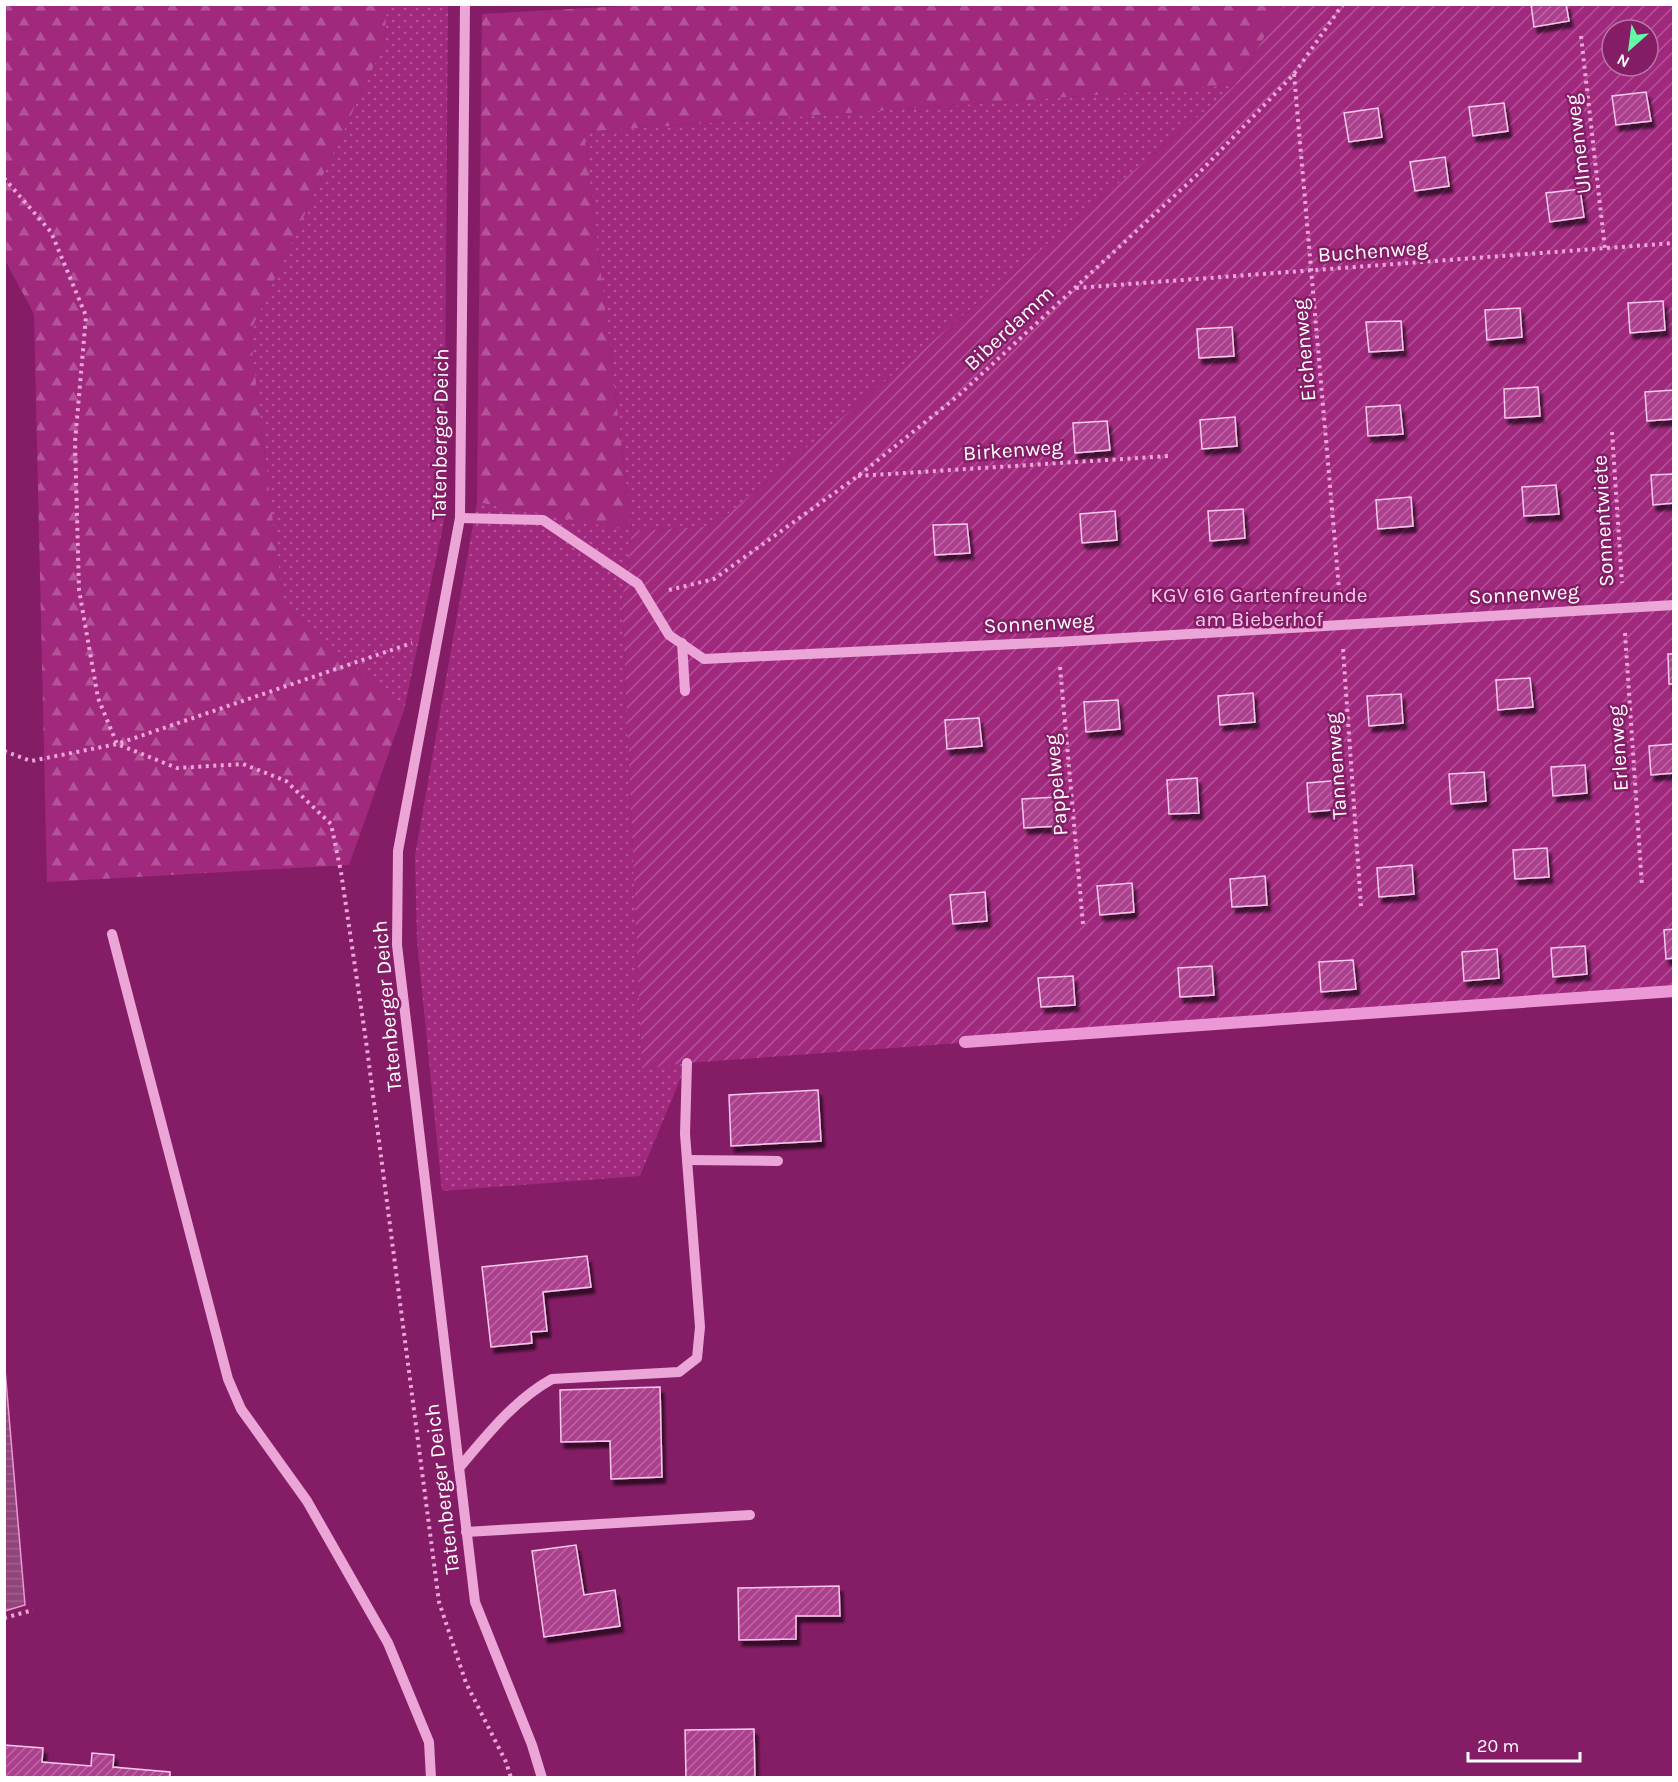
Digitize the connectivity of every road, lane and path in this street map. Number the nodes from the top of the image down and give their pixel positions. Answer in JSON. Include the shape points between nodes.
{"nodes":[{"id":1,"x":465,"y":4,"type":"edge"},
{"id":2,"x":1343,"y":4,"type":"edge"},
{"id":3,"x":1581,"y":36,"type":"dead end"},
{"id":4,"x":1294,"y":74,"type":"junction"},
{"id":5,"x":4,"y":178,"type":"edge"},
{"id":6,"x":1674,"y":243,"type":"edge"},
{"id":7,"x":1605,"y":249,"type":"junction"},
{"id":8,"x":1312,"y":270,"type":"junction"},
{"id":9,"x":1074,"y":288,"type":"junction"},
{"id":10,"x":1612,"y":432,"type":"dead end"},
{"id":11,"x":1169,"y":456,"type":"dead end"},
{"id":12,"x":858,"y":476,"type":"junction"},
{"id":13,"x":460,"y":518,"type":"junction"},
{"id":14,"x":638,"y":584,"type":"junction"},
{"id":15,"x":1674,"y":605,"type":"edge"},
{"id":16,"x":1623,"y":608,"type":"junction"},
{"id":17,"x":1341,"y":625,"type":"junction"},
{"id":18,"x":438,"y":633,"type":"junction"},
{"id":19,"x":1058,"y":642,"type":"junction"},
{"id":20,"x":682,"y":643,"type":"junction"},
{"id":21,"x":685,"y":691,"type":"dead end"},
{"id":22,"x":117,"y":744,"type":"junction"},
{"id":23,"x":4,"y":751,"type":"edge"},
{"id":24,"x":1642,"y":886,"type":"dead end"},
{"id":25,"x":1361,"y":906,"type":"dead end"},
{"id":26,"x":1083,"y":924,"type":"dead end"},
{"id":27,"x":112,"y":934,"type":"dead end"},
{"id":28,"x":687,"y":1063,"type":"dead end"},
{"id":29,"x":687,"y":1160,"type":"junction"},
{"id":30,"x":778,"y":1161,"type":"dead end"},
{"id":31,"x":459,"y":1468,"type":"junction"},
{"id":32,"x":750,"y":1515,"type":"dead end"},
{"id":33,"x":466,"y":1532,"type":"junction"},
{"id":34,"x":33,"y":1610,"type":"dead end"},
{"id":35,"x":4,"y":1618,"type":"edge"},
{"id":36,"x":432,"y":1778,"type":"edge"},
{"id":37,"x":511,"y":1778,"type":"edge"},
{"id":38,"x":542,"y":1778,"type":"edge"}],
"edges":[{"from":1,"to":13,"type":"street","name":"Tatenberger Deich"},
{"from":2,"to":4,"type":"path","name":"Biberdamm"},
{"from":3,"to":7,"type":"path","name":"Ulmenweg"},
{"from":4,"to":8,"type":"path","name":"Eichenweg"},
{"from":4,"to":9,"type":"path","name":"Biberdamm","via":[[1198,174]]},
{"from":5,"to":22,"type":"path","via":[[51,232],[86,316],[75,442],[79,590],[98,698]]},
{"from":6,"to":7,"type":"path","name":"Buchenweg"},
{"from":7,"to":8,"type":"path","name":"Buchenweg"},
{"from":8,"to":9,"type":"path","name":"Buchenweg"},
{"from":8,"to":17,"type":"path","name":"Eichenweg"},
{"from":9,"to":12,"type":"path","name":"Biberdamm","via":[[959,395]]},
{"from":10,"to":16,"type":"path","name":"Sonnentwiete"},
{"from":11,"to":12,"type":"path","name":"Birkenweg"},
{"from":12,"to":14,"type":"path","name":"Biberdamm","via":[[714,579],[666,590]]},
{"from":13,"to":14,"type":"street","name":"Sonnenweg","via":[[543,520]]},
{"from":13,"to":18,"type":"street","name":"Tatenberger Deich"},
{"from":14,"to":20,"type":"street","name":"Sonnenweg","via":[[669,634]]},
{"from":15,"to":16,"type":"street","name":"Sonnenweg"},
{"from":16,"to":17,"type":"street","name":"Sonnenweg"},
{"from":16,"to":24,"type":"path","name":"Erlenweg"},
{"from":17,"to":19,"type":"street","name":"Sonnenweg"},
{"from":17,"to":25,"type":"path","name":"Tannenweg"},
{"from":18,"to":22,"type":"path"},
{"from":18,"to":31,"type":"street","name":"Tatenberger Deich","via":[[398,851],[398,945]]},
{"from":19,"to":20,"type":"street","name":"Sonnenweg","via":[[704,659]]},
{"from":19,"to":26,"type":"path","name":"Pappelweg"},
{"from":20,"to":21,"type":"street"},
{"from":22,"to":23,"type":"path","via":[[31,761]]},
{"from":22,"to":37,"type":"path","via":[[177,768],[243,764],[286,781],[331,824],[366,1041],[439,1602],[466,1683]]},
{"from":27,"to":36,"type":"street","via":[[228,1380],[241,1409],[307,1501],[388,1643],[429,1742]]},
{"from":28,"to":29,"type":"street"},
{"from":29,"to":30,"type":"street"},
{"from":29,"to":31,"type":"street","via":[[700,1327],[697,1358],[679,1372],[552,1378],[500,1420]]},
{"from":31,"to":33,"type":"street","name":"Tatenberger Deich"},
{"from":32,"to":33,"type":"street"},
{"from":33,"to":38,"type":"street","name":"Tatenberger Deich","via":[[475,1602]]},
{"from":34,"to":35,"type":"path"}]}
